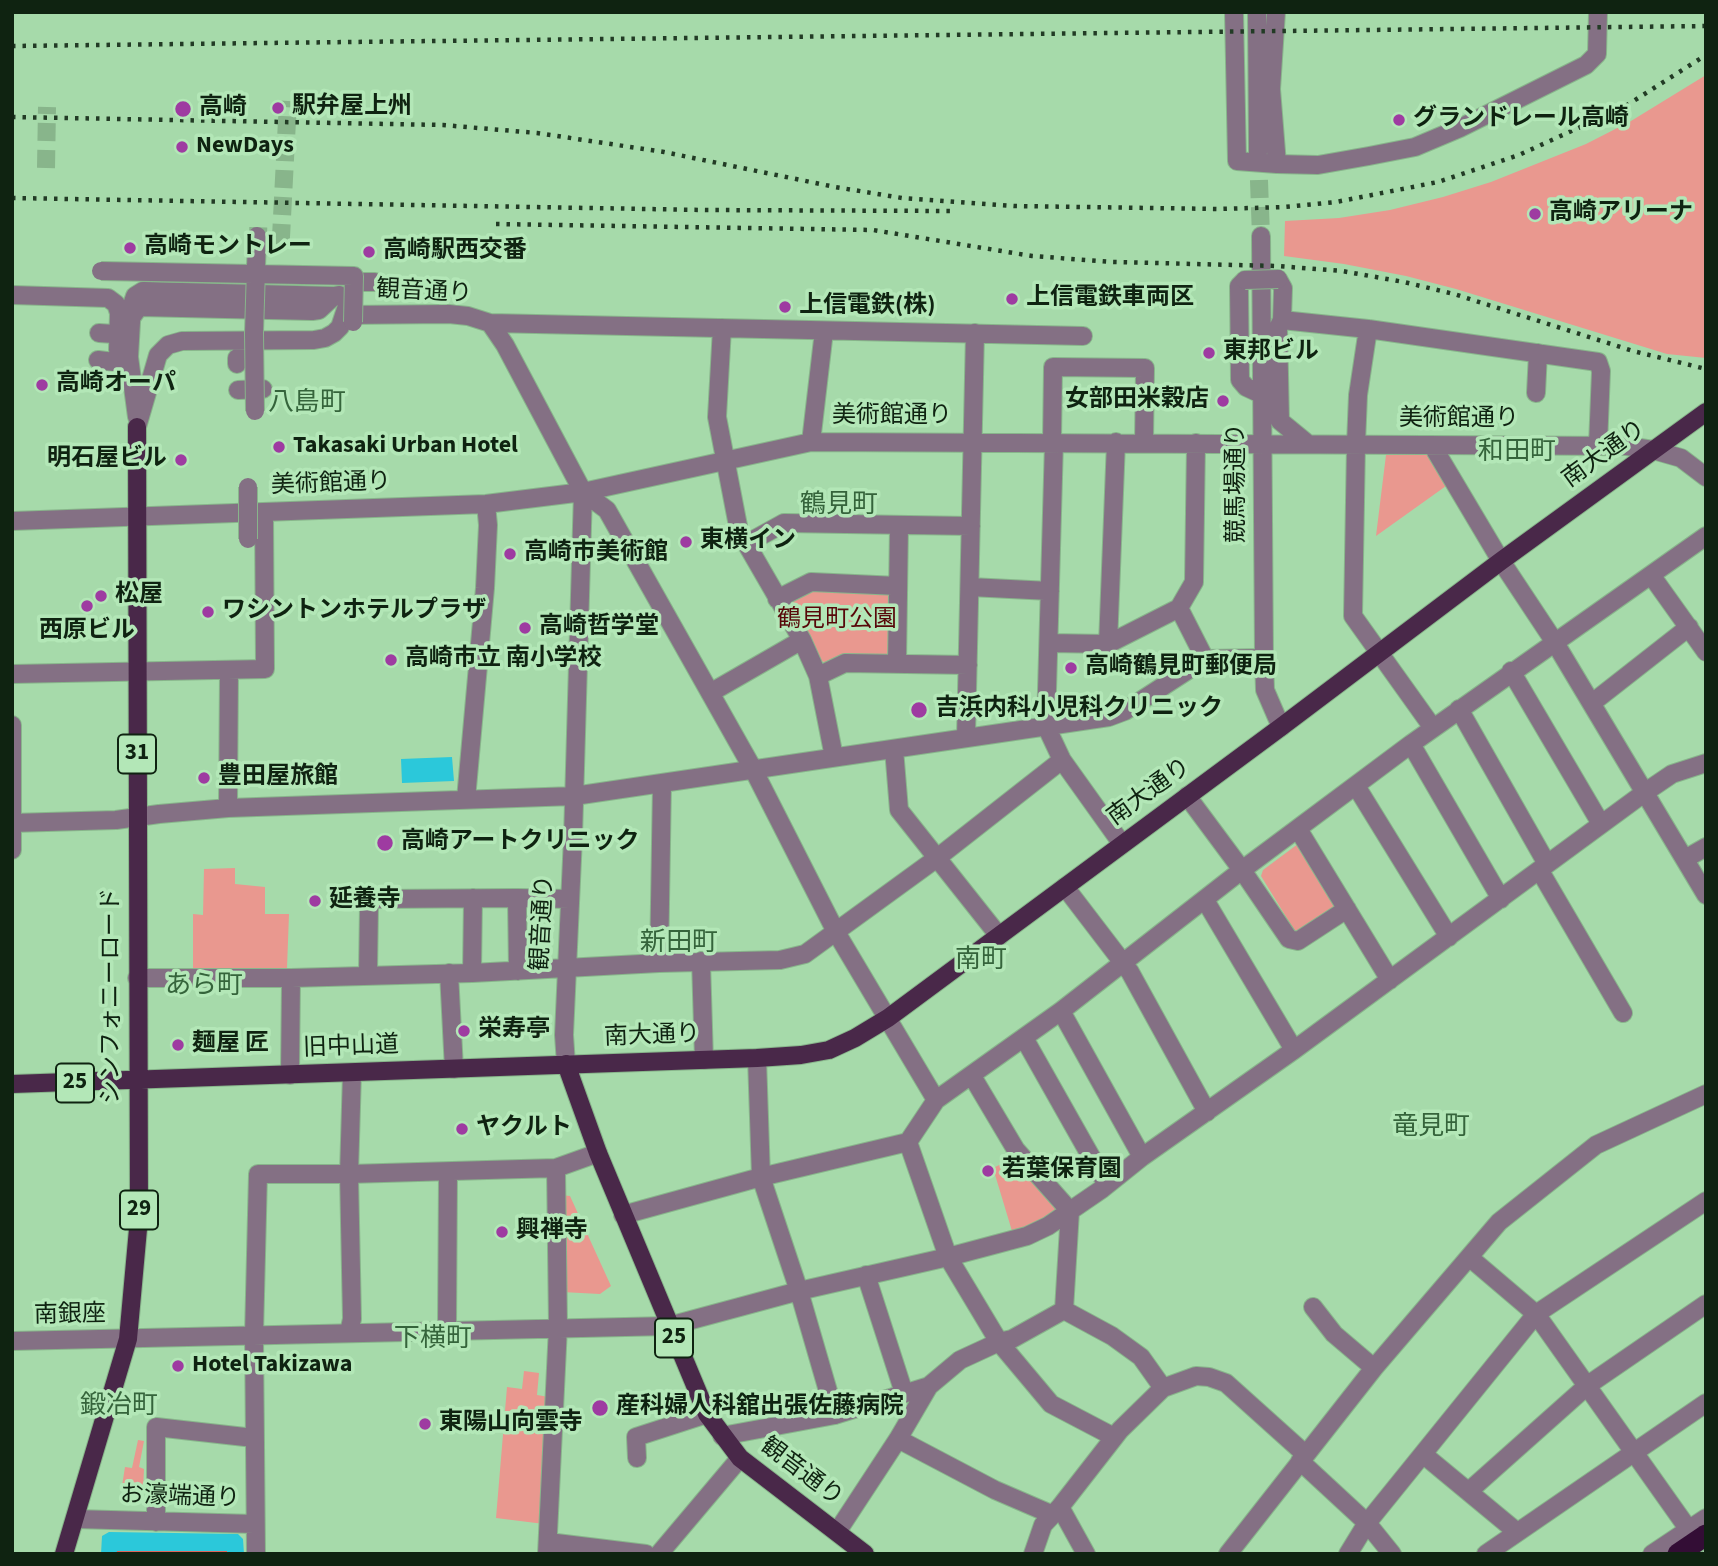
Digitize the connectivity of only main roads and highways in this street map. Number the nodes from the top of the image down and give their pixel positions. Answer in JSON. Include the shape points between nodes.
{"nodes":[{"id":1,"x":1706,"y":412,"type":"edge"},
{"id":2,"x":137,"y":428,"type":"road end"},
{"id":3,"x":566,"y":1064,"type":"junction"},
{"id":4,"x":138,"y":1082,"type":"junction"},
{"id":5,"x":12,"y":1084,"type":"edge"},
{"id":6,"x":1697,"y":1533,"type":"edge"},
{"id":7,"x":64,"y":1554,"type":"edge"},
{"id":8,"x":865,"y":1554,"type":"edge"},
{"id":9,"x":1678,"y":1554,"type":"edge"}],
"edges":[{"from":1,"to":3,"type":"main road","name":"南大通り","via":[[855,1038],[829,1050],[801,1055]]},
{"from":2,"to":4,"type":"main road","name":"シンフォニーロード","number":"31"},
{"from":3,"to":4,"type":"main road","name":"旧中山道","number":"25"},
{"from":3,"to":8,"type":"main road","name":"観音通り","number":"25","via":[[598,1153],[707,1414],[740,1458]]},
{"from":4,"to":5,"type":"main road","number":"25"},
{"from":4,"to":7,"type":"main road","name":"シンフォニーロード","number":"29","via":[[139,1218],[128,1339]]},
{"from":6,"to":9,"type":"highway"}]}
